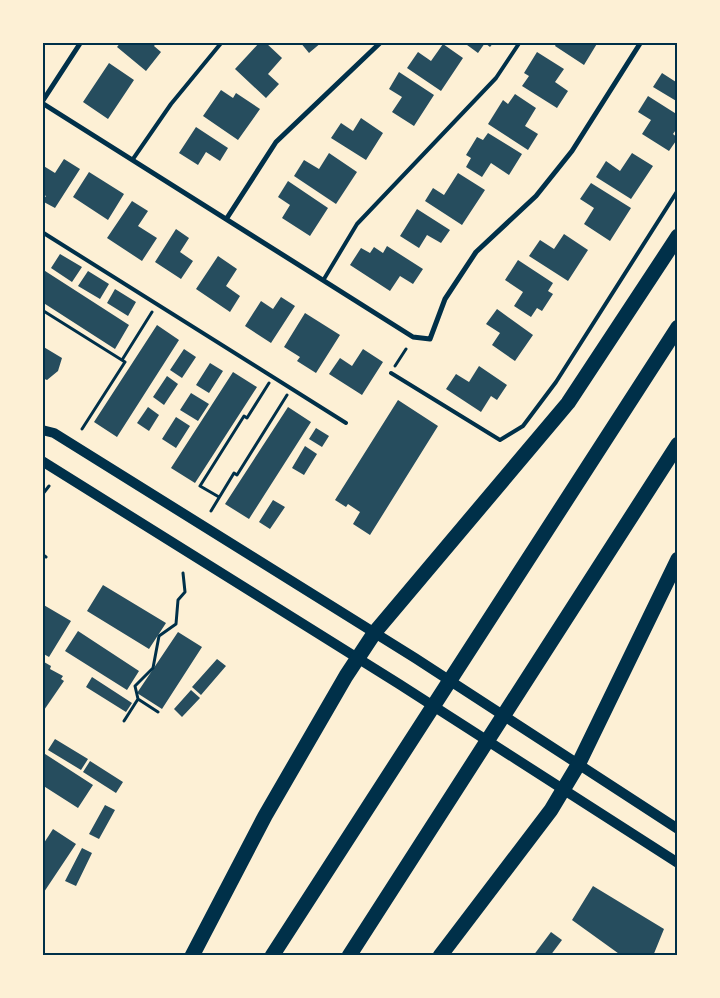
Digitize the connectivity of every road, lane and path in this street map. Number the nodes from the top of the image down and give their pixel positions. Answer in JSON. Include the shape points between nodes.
{"nodes":[{"id":1,"x":80,"y":42,"type":"edge"},
{"id":2,"x":222,"y":42,"type":"edge"},
{"id":3,"x":381,"y":42,"type":"edge"},
{"id":4,"x":520,"y":42,"type":"edge"},
{"id":5,"x":641,"y":42,"type":"edge"},
{"id":6,"x":42,"y":103,"type":"edge"},
{"id":7,"x":133,"y":159,"type":"junction"},
{"id":8,"x":678,"y":190,"type":"edge"},
{"id":9,"x":227,"y":218,"type":"junction"},
{"id":10,"x":42,"y":232,"type":"edge"},
{"id":11,"x":678,"y":236,"type":"edge"},
{"id":12,"x":324,"y":279,"type":"junction"},
{"id":13,"x":157,"y":304,"type":"junction"},
{"id":14,"x":42,"y":310,"type":"edge"},
{"id":15,"x":678,"y":327,"type":"edge"},
{"id":16,"x":406,"y":349,"type":"dead end"},
{"id":17,"x":122,"y":360,"type":"junction"},
{"id":18,"x":391,"y":373,"type":"joint"},
{"id":19,"x":272,"y":377,"type":"junction"},
{"id":20,"x":291,"y":389,"type":"junction"},
{"id":21,"x":346,"y":424,"type":"dead end"},
{"id":22,"x":82,"y":429,"type":"dead end"},
{"id":23,"x":42,"y":430,"type":"edge"},
{"id":24,"x":678,"y":444,"type":"edge"},
{"id":25,"x":42,"y":461,"type":"edge"},
{"id":26,"x":49,"y":486,"type":"dead end"},
{"id":27,"x":42,"y":495,"type":"edge"},
{"id":28,"x":219,"y":498,"type":"junction"},
{"id":29,"x":211,"y":511,"type":"dead end"},
{"id":30,"x":678,"y":559,"type":"edge"},
{"id":31,"x":183,"y":573,"type":"dead end"},
{"id":32,"x":375,"y":632,"type":"junction"},
{"id":33,"x":358,"y":658,"type":"junction"},
{"id":34,"x":138,"y":699,"type":"junction"},
{"id":35,"x":158,"y":712,"type":"dead end"},
{"id":36,"x":124,"y":721,"type":"dead end"},
{"id":37,"x":578,"y":765,"type":"junction"},
{"id":38,"x":563,"y":790,"type":"junction"},
{"id":39,"x":678,"y":829,"type":"edge"},
{"id":40,"x":678,"y":863,"type":"edge"},
{"id":41,"x":192,"y":956,"type":"edge"},
{"id":42,"x":272,"y":956,"type":"edge"},
{"id":43,"x":349,"y":956,"type":"edge"},
{"id":44,"x":440,"y":956,"type":"edge"}],
"edges":[{"from":1,"to":6,"type":"street"},
{"from":2,"to":7,"type":"lane","via":[[171,104]]},
{"from":3,"to":9,"type":"street","via":[[276,142]]},
{"from":4,"to":12,"type":"lane","via":[[496,78],[357,224]]},
{"from":5,"to":12,"type":"street","via":[[572,151],[536,196],[476,252],[445,299],[430,339],[413,337]]},
{"from":6,"to":7,"type":"street"},
{"from":7,"to":9,"type":"street"},
{"from":8,"to":18,"type":"lane","via":[[556,382],[523,426],[500,440]]},
{"from":9,"to":12,"type":"street"},
{"from":10,"to":13,"type":"lane"},
{"from":11,"to":32,"type":"highway","via":[[568,403]]},
{"from":13,"to":17,"type":"path"},
{"from":13,"to":19,"type":"lane"},
{"from":14,"to":17,"type":"path"},
{"from":15,"to":42,"type":"highway"},
{"from":16,"to":18,"type":"path"},
{"from":17,"to":22,"type":"path","via":[[125,362]]},
{"from":19,"to":20,"type":"lane"},
{"from":19,"to":28,"type":"path","via":[[200,486]]},
{"from":20,"to":21,"type":"lane"},
{"from":20,"to":28,"type":"path"},
{"from":23,"to":32,"type":"main road","via":[[54,433]]},
{"from":24,"to":43,"type":"highway"},
{"from":25,"to":33,"type":"main road"},
{"from":26,"to":27,"type":"path"},
{"from":28,"to":29,"type":"path"},
{"from":30,"to":37,"type":"highway"},
{"from":31,"to":34,"type":"path","via":[[184,592],[178,600],[176,624],[159,636],[153,668],[135,686]]},
{"from":32,"to":33,"type":"highway"},
{"from":32,"to":37,"type":"main road"},
{"from":33,"to":38,"type":"main road"},
{"from":33,"to":41,"type":"highway","via":[[265,816]]},
{"from":34,"to":35,"type":"path"},
{"from":34,"to":36,"type":"path"},
{"from":37,"to":38,"type":"highway"},
{"from":37,"to":39,"type":"main road"},
{"from":38,"to":40,"type":"main road"},
{"from":38,"to":44,"type":"highway"}]}
